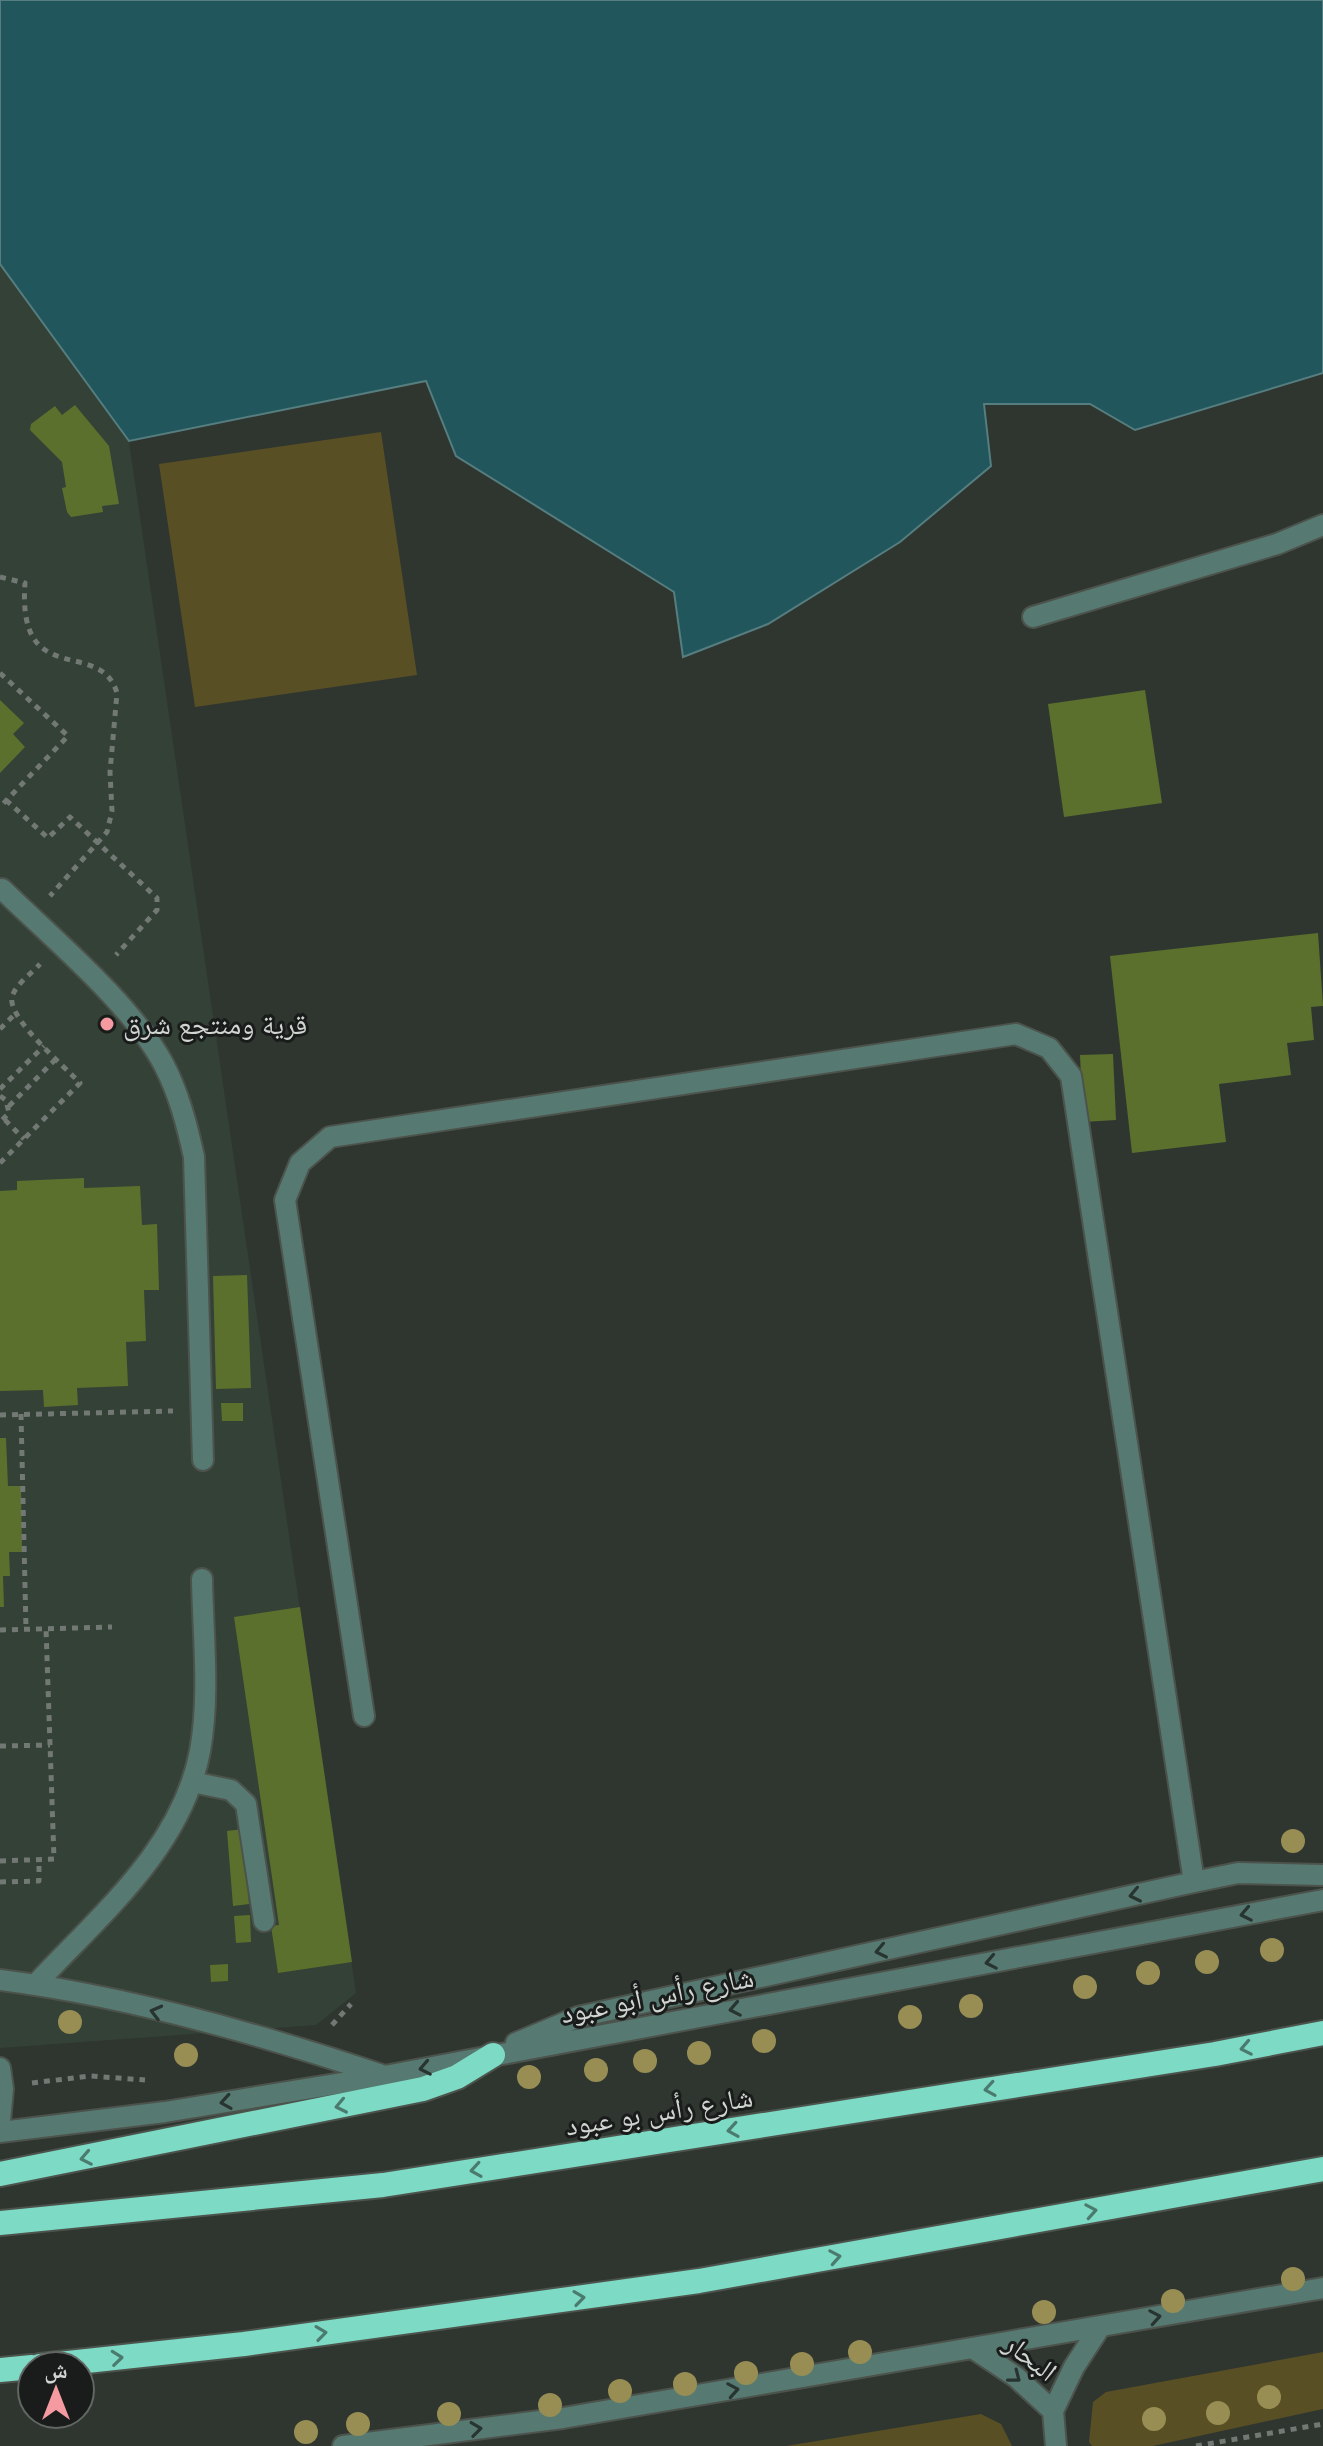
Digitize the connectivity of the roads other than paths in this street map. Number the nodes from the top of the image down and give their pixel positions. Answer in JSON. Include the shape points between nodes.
{"nodes":[{"id":1,"x":1323,"y":525,"type":"edge"},
{"id":2,"x":1033,"y":617,"type":"dead end"},
{"id":3,"x":2,"y":889,"type":"dead end"},
{"id":4,"x":203,"y":1460,"type":"dead end"},
{"id":5,"x":202,"y":1579,"type":"dead end"},
{"id":6,"x":364,"y":1716,"type":"dead end"},
{"id":7,"x":192,"y":1782,"type":"junction"},
{"id":8,"x":1323,"y":1875,"type":"edge"},
{"id":9,"x":1194,"y":1882,"type":"junction"},
{"id":10,"x":1323,"y":1900,"type":"edge"},
{"id":11,"x":264,"y":1921,"type":"dead end"},
{"id":12,"x":0,"y":1980,"type":"edge"},
{"id":13,"x":36,"y":1984,"type":"junction"},
{"id":14,"x":1323,"y":2033,"type":"edge"},
{"id":15,"x":493,"y":2055,"type":"junction"},
{"id":16,"x":0,"y":2068,"type":"edge"},
{"id":17,"x":385,"y":2076,"type":"junction"},
{"id":18,"x":0,"y":2121,"type":"edge"},
{"id":19,"x":0,"y":2132,"type":"edge"},
{"id":20,"x":1323,"y":2169,"type":"edge"},
{"id":21,"x":0,"y":2174,"type":"edge"},
{"id":22,"x":0,"y":2223,"type":"edge"},
{"id":23,"x":1323,"y":2288,"type":"edge"},
{"id":24,"x":1100,"y":2327,"type":"junction"},
{"id":25,"x":974,"y":2349,"type":"junction"},
{"id":26,"x":96,"y":2360,"type":"edge"},
{"id":27,"x":1053,"y":2411,"type":"junction"},
{"id":28,"x":343,"y":2446,"type":"edge"},
{"id":29,"x":1056,"y":2446,"type":"edge"}],
"edges":[{"from":1,"to":2,"type":"street","via":[[1277,544]]},
{"from":3,"to":4,"type":"street","via":[[134,1022],[163,1063],[184,1110],[194,1157]]},
{"from":5,"to":7,"type":"street","via":[[204,1703]]},
{"from":6,"to":9,"type":"street","via":[[285,1200],[300,1163],[330,1137],[1016,1034],[1049,1048],[1071,1076]]},
{"from":7,"to":11,"type":"street","via":[[231,1790],[246,1804]]},
{"from":7,"to":13,"type":"street","via":[[168,1836]]},
{"from":8,"to":9,"type":"street","via":[[1238,1873]]},
{"from":9,"to":15,"type":"street","one_way":true,"via":[[578,2017]]},
{"from":10,"to":15,"type":"street","name":"شارع رأس أبو عبود","one_way":true},
{"from":12,"to":13,"type":"street"},
{"from":17,"to":13,"type":"street","one_way":true,"via":[[310,2050]]},
{"from":14,"to":22,"type":"highway","name":"شارع رأس بو عبود","one_way":true,"via":[[383,2185]]},
{"from":15,"to":17,"type":"street","name":"شارع رأس أبو عبود","one_way":true},
{"from":15,"to":21,"type":"highway","one_way":true,"via":[[457,2077],[423,2089]]},
{"from":16,"to":18,"type":"street"},
{"from":17,"to":19,"type":"street","name":"شارع رأس أبو عبود","one_way":true},
{"from":26,"to":20,"type":"highway","one_way":true,"via":[[699,2281]]},
{"from":24,"to":23,"type":"street","one_way":true},
{"from":24,"to":25,"type":"street"},
{"from":24,"to":27,"type":"street","name":"البحار"},
{"from":25,"to":27,"type":"street","name":"البحار","one_way":true},
{"from":28,"to":25,"type":"street","one_way":true,"via":[[563,2418]]},
{"from":27,"to":29,"type":"street","name":"البحار"}]}
